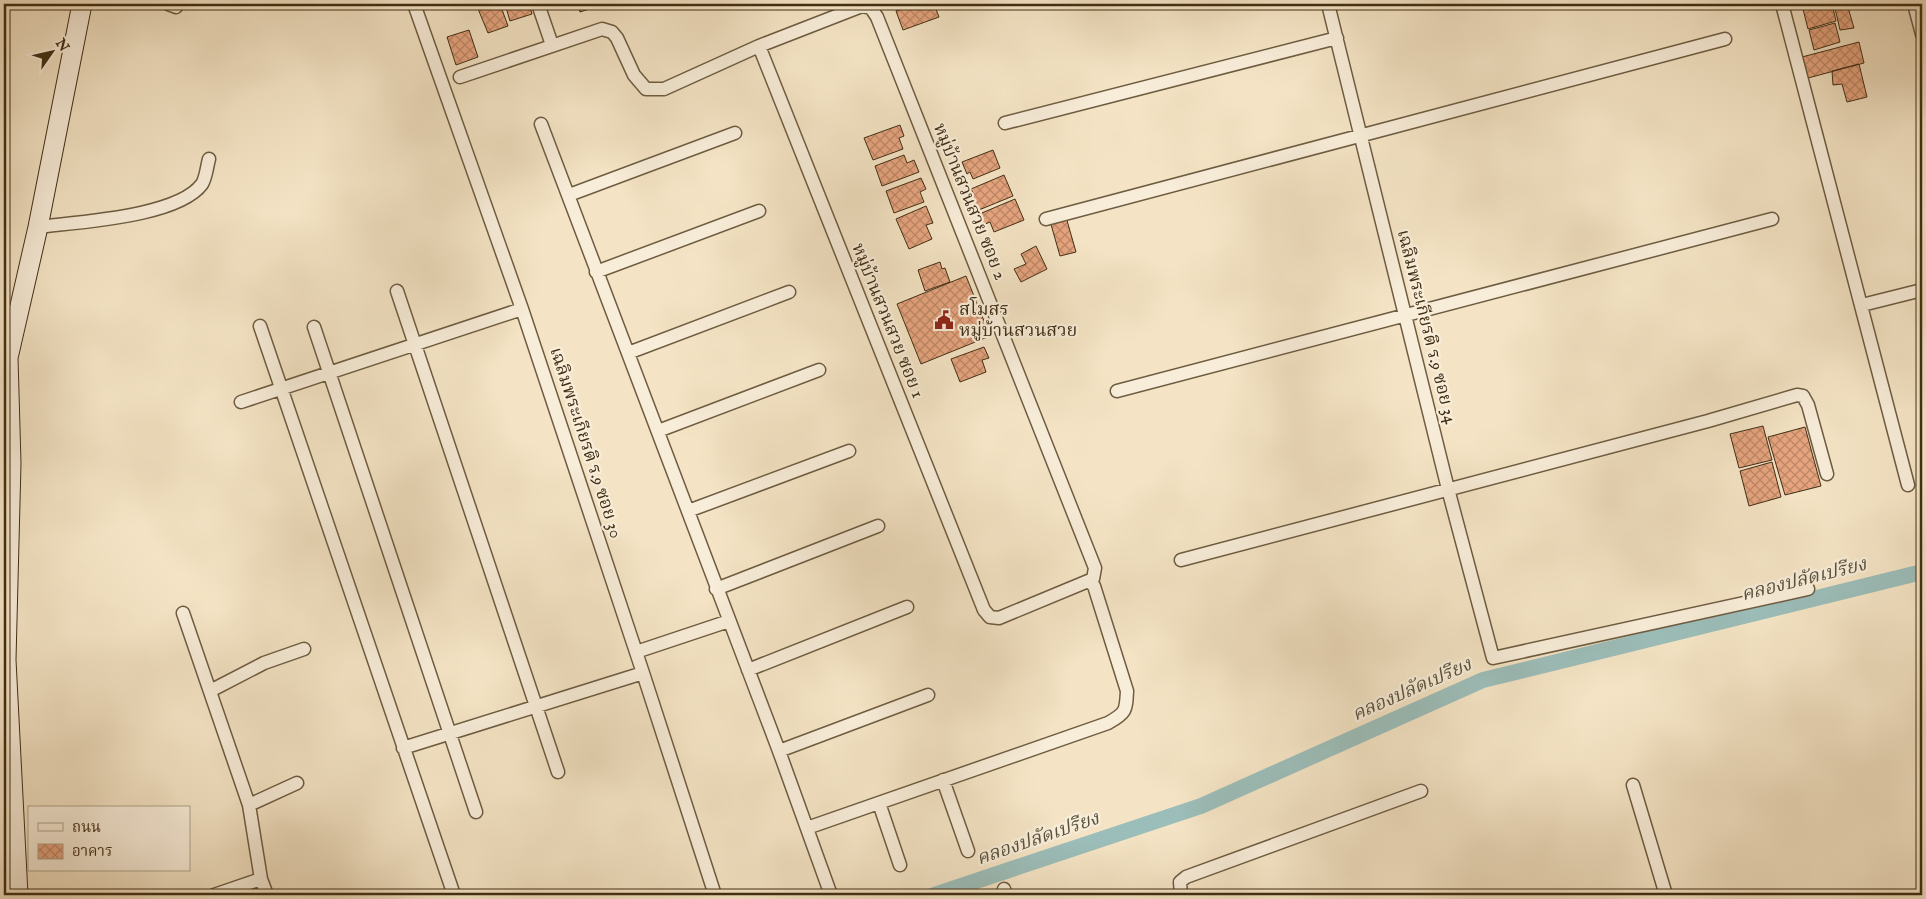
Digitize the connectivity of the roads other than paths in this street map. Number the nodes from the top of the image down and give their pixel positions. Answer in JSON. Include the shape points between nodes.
{"nodes":[{"id":1,"x":82,"y":4,"type":"edge"},
{"id":2,"x":414,"y":4,"type":"edge"},
{"id":3,"x":538,"y":4,"type":"edge"},
{"id":4,"x":1328,"y":4,"type":"edge"},
{"id":5,"x":1782,"y":4,"type":"edge"},
{"id":6,"x":1914,"y":4,"type":"edge"},
{"id":7,"x":1922,"y":34,"type":"edge"},
{"id":8,"x":1337,"y":38,"type":"junction"},
{"id":9,"x":1725,"y":39,"type":"dead end"},
{"id":10,"x":552,"y":45,"type":"junction"},
{"id":11,"x":759,"y":46,"type":"junction"},
{"id":12,"x":460,"y":77,"type":"dead end"},
{"id":13,"x":1005,"y":123,"type":"dead end"},
{"id":14,"x":542,"y":124,"type":"dead end"},
{"id":15,"x":735,"y":133,"type":"dead end"},
{"id":16,"x":1362,"y":136,"type":"junction"},
{"id":17,"x":209,"y":159,"type":"dead end"},
{"id":18,"x":568,"y":195,"type":"junction"},
{"id":19,"x":759,"y":211,"type":"dead end"},
{"id":20,"x":1046,"y":219,"type":"dead end"},
{"id":21,"x":1772,"y":219,"type":"dead end"},
{"id":22,"x":38,"y":227,"type":"junction"},
{"id":23,"x":596,"y":272,"type":"junction"},
{"id":24,"x":1922,"y":290,"type":"edge"},
{"id":25,"x":398,"y":291,"type":"dead end"},
{"id":26,"x":789,"y":292,"type":"dead end"},
{"id":27,"x":1862,"y":305,"type":"junction"},
{"id":28,"x":522,"y":309,"type":"junction"},
{"id":29,"x":1404,"y":314,"type":"junction"},
{"id":30,"x":260,"y":326,"type":"dead end"},
{"id":31,"x":314,"y":327,"type":"dead end"},
{"id":32,"x":415,"y":343,"type":"junction"},
{"id":33,"x":628,"y":353,"type":"junction"},
{"id":34,"x":6,"y":358,"type":"edge"},
{"id":35,"x":819,"y":370,"type":"dead end"},
{"id":36,"x":328,"y":373,"type":"junction"},
{"id":37,"x":280,"y":390,"type":"junction"},
{"id":38,"x":1117,"y":391,"type":"dead end"},
{"id":39,"x":241,"y":402,"type":"dead end"},
{"id":40,"x":658,"y":430,"type":"junction"},
{"id":41,"x":849,"y":451,"type":"dead end"},
{"id":42,"x":1827,"y":474,"type":"dead end"},
{"id":43,"x":1908,"y":485,"type":"dead end"},
{"id":44,"x":1448,"y":489,"type":"junction"},
{"id":45,"x":688,"y":510,"type":"junction"},
{"id":46,"x":878,"y":526,"type":"dead end"},
{"id":47,"x":1181,"y":560,"type":"dead end"},
{"id":48,"x":1088,"y":581,"type":"junction"},
{"id":49,"x":716,"y":589,"type":"junction"},
{"id":50,"x":1808,"y":589,"type":"dead end"},
{"id":51,"x":907,"y":607,"type":"dead end"},
{"id":52,"x":183,"y":613,"type":"dead end"},
{"id":53,"x":729,"y":621,"type":"junction"},
{"id":54,"x":5,"y":628,"type":"edge"},
{"id":55,"x":304,"y":649,"type":"dead end"},
{"id":56,"x":636,"y":652,"type":"junction"},
{"id":57,"x":748,"y":670,"type":"junction"},
{"id":58,"x":643,"y":672,"type":"junction"},
{"id":59,"x":210,"y":691,"type":"junction"},
{"id":60,"x":928,"y":694,"type":"dead end"},
{"id":61,"x":536,"y":705,"type":"junction"},
{"id":62,"x":450,"y":735,"type":"junction"},
{"id":63,"x":403,"y":748,"type":"junction"},
{"id":64,"x":779,"y":751,"type":"junction"},
{"id":65,"x":558,"y":772,"type":"dead end"},
{"id":66,"x":943,"y":780,"type":"junction"},
{"id":67,"x":297,"y":783,"type":"dead end"},
{"id":68,"x":1633,"y":785,"type":"dead end"},
{"id":69,"x":1421,"y":791,"type":"dead end"},
{"id":70,"x":879,"y":803,"type":"junction"},
{"id":71,"x":249,"y":805,"type":"junction"},
{"id":72,"x":476,"y":812,"type":"dead end"},
{"id":73,"x":807,"y":828,"type":"junction"},
{"id":74,"x":968,"y":851,"type":"dead end"},
{"id":75,"x":900,"y":865,"type":"dead end"},
{"id":76,"x":261,"y":879,"type":"junction"},
{"id":77,"x":18,"y":895,"type":"edge"},
{"id":78,"x":214,"y":895,"type":"edge"},
{"id":79,"x":268,"y":895,"type":"edge"},
{"id":80,"x":454,"y":895,"type":"edge"},
{"id":81,"x":715,"y":895,"type":"edge"},
{"id":82,"x":831,"y":895,"type":"edge"},
{"id":83,"x":1181,"y":895,"type":"edge"},
{"id":84,"x":1666,"y":895,"type":"edge"}],
"edges":[{"from":1,"to":22,"type":"main road"},
{"from":2,"to":28,"type":"street","name":"เฉลิมพระเกียรติ ร.9 ซอย 30"},
{"from":3,"to":10,"type":"street"},
{"from":4,"to":8,"type":"street","name":"เฉลิมพระเกียรติ ร.9 ซอย 34"},
{"from":5,"to":27,"type":"street"},
{"from":6,"to":7,"type":"street"},
{"from":8,"to":13,"type":"street"},
{"from":8,"to":16,"type":"street","name":"เฉลิมพระเกียรติ ร.9 ซอย 34"},
{"from":9,"to":16,"type":"street"},
{"from":10,"to":11,"type":"street","via":[[593,31],[607,30],[617,38],[640,83],[646,89],[654,90],[664,89]]},
{"from":10,"to":12,"type":"street"},
{"from":11,"to":48,"type":"street","name":"หมู่บ้านสวนสวย ซอย 1","via":[[984,610],[990,617],[999,618]]},
{"from":11,"to":48,"type":"street","name":"หมู่บ้านสวนสวย ซอย 2","via":[[862,6],[871,8],[877,17],[1095,568],[1093,579]]},
{"from":14,"to":18,"type":"street"},
{"from":15,"to":18,"type":"street"},
{"from":16,"to":20,"type":"street"},
{"from":16,"to":29,"type":"street","name":"เฉลิมพระเกียรติ ร.9 ซอย 34"},
{"from":17,"to":22,"type":"street","via":[[202,184],[186,198],[148,212]]},
{"from":18,"to":23,"type":"street"},
{"from":19,"to":23,"type":"street"},
{"from":21,"to":29,"type":"street"},
{"from":22,"to":34,"type":"main road"},
{"from":23,"to":33,"type":"street"},
{"from":24,"to":27,"type":"street"},
{"from":25,"to":32,"type":"street"},
{"from":26,"to":33,"type":"street"},
{"from":27,"to":43,"type":"street"},
{"from":28,"to":32,"type":"street"},
{"from":28,"to":56,"type":"street","name":"เฉลิมพระเกียรติ ร.9 ซอย 30"},
{"from":29,"to":38,"type":"street"},
{"from":29,"to":44,"type":"street","name":"เฉลิมพระเกียรติ ร.9 ซอย 34"},
{"from":30,"to":37,"type":"street"},
{"from":31,"to":36,"type":"street"},
{"from":32,"to":36,"type":"street"},
{"from":32,"to":61,"type":"street"},
{"from":33,"to":40,"type":"street"},
{"from":34,"to":54,"type":"main road","via":[[12,463]]},
{"from":35,"to":40,"type":"street"},
{"from":36,"to":37,"type":"street"},
{"from":36,"to":62,"type":"street"},
{"from":37,"to":39,"type":"street"},
{"from":37,"to":63,"type":"street"},
{"from":40,"to":45,"type":"street"},
{"from":41,"to":45,"type":"street"},
{"from":42,"to":44,"type":"street","via":[[1808,405],[1802,396],[1797,395]]},
{"from":44,"to":47,"type":"street"},
{"from":44,"to":50,"type":"street","name":"เฉลิมพระเกียรติ ร.9 ซอย 34","via":[[1493,658]]},
{"from":45,"to":49,"type":"street"},
{"from":46,"to":49,"type":"street"},
{"from":48,"to":66,"type":"street","via":[[1094,586],[1127,691],[1126,709],[1122,716]]},
{"from":49,"to":53,"type":"street"},
{"from":51,"to":57,"type":"street"},
{"from":52,"to":59,"type":"street"},
{"from":53,"to":56,"type":"street"},
{"from":53,"to":57,"type":"street"},
{"from":54,"to":77,"type":"main road"},
{"from":55,"to":59,"type":"street","via":[[264,663]]},
{"from":56,"to":58,"type":"street","name":"เฉลิมพระเกียรติ ร.9 ซอย 30"},
{"from":57,"to":64,"type":"street"},
{"from":58,"to":61,"type":"street"},
{"from":58,"to":81,"type":"street","name":"เฉลิมพระเกียรติ ร.9 ซอย 30"},
{"from":59,"to":71,"type":"street"},
{"from":60,"to":64,"type":"street"},
{"from":61,"to":62,"type":"street"},
{"from":61,"to":65,"type":"street"},
{"from":62,"to":63,"type":"street"},
{"from":62,"to":72,"type":"street"},
{"from":63,"to":80,"type":"street"},
{"from":64,"to":73,"type":"street"},
{"from":66,"to":70,"type":"street"},
{"from":66,"to":74,"type":"street"},
{"from":67,"to":71,"type":"street"},
{"from":68,"to":84,"type":"street"},
{"from":69,"to":83,"type":"street","via":[[1186,877],[1180,882]]},
{"from":70,"to":73,"type":"street"},
{"from":70,"to":75,"type":"street"},
{"from":71,"to":76,"type":"street"},
{"from":73,"to":82,"type":"street"},
{"from":76,"to":78,"type":"street"},
{"from":76,"to":79,"type":"street"}]}
